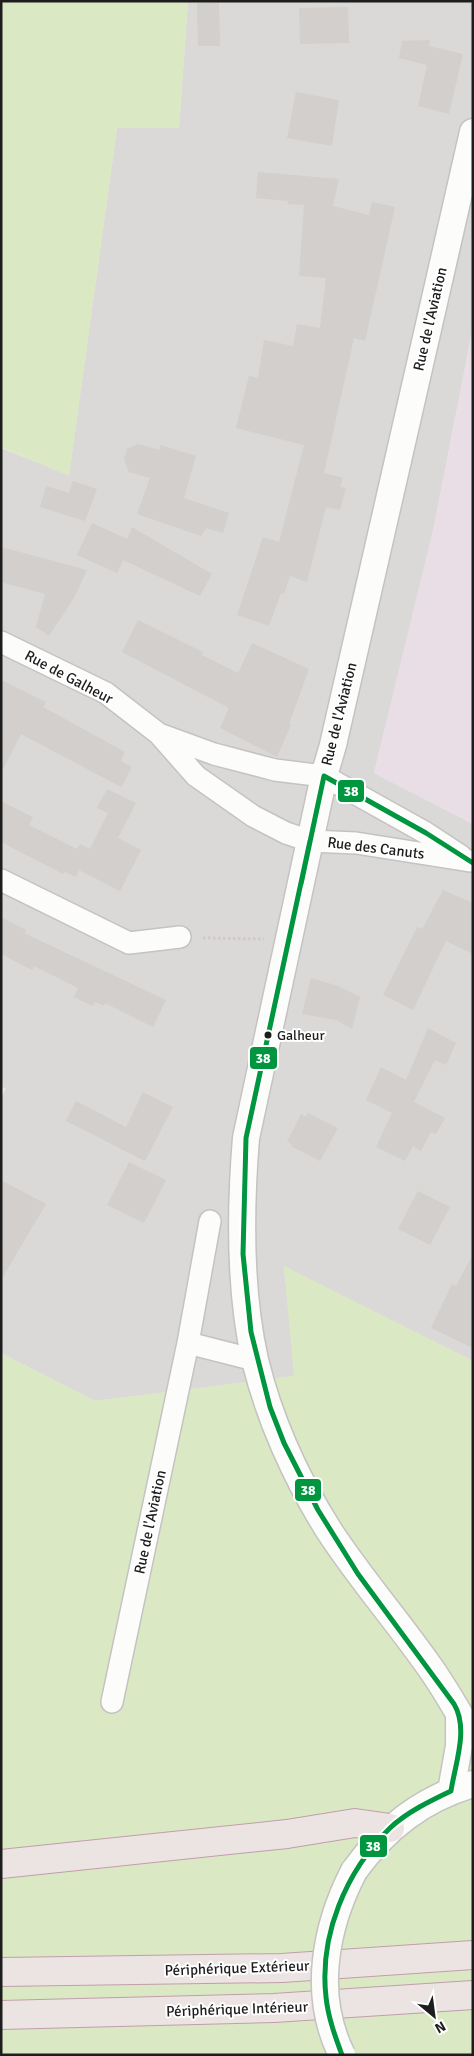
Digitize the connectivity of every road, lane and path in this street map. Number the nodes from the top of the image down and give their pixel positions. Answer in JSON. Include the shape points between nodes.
{"nodes":[{"id":1,"x":473,"y":132,"type":"edge"},
{"id":2,"x":1,"y":642,"type":"edge"},
{"id":3,"x":159,"y":734,"type":"junction"},
{"id":4,"x":324,"y":776,"type":"junction"},
{"id":5,"x":310,"y":841,"type":"junction"},
{"id":6,"x":472,"y":862,"type":"edge"},
{"id":7,"x":1,"y":880,"type":"edge"},
{"id":8,"x":180,"y":937,"type":"joint"},
{"id":9,"x":290,"y":940,"type":"junction"},
{"id":10,"x":210,"y":1221,"type":"dead end"},
{"id":11,"x":188,"y":1343,"type":"junction"},
{"id":12,"x":255,"y":1360,"type":"junction"},
{"id":13,"x":112,"y":1702,"type":"dead end"},
{"id":14,"x":459,"y":1714,"type":"junction"},
{"id":15,"x":473,"y":1736,"type":"edge"},
{"id":16,"x":462,"y":1788,"type":"edge"},
{"id":17,"x":390,"y":1828,"type":"junction"},
{"id":18,"x":1,"y":1864,"type":"edge"},
{"id":19,"x":473,"y":1955,"type":"edge"},
{"id":20,"x":1,"y":1972,"type":"edge"},
{"id":21,"x":473,"y":1995,"type":"edge"},
{"id":22,"x":1,"y":2015,"type":"edge"},
{"id":23,"x":342,"y":2055,"type":"edge"}],
"edges":[{"from":1,"to":4,"type":"street","name":"Rue de l'Aviation"},
{"from":2,"to":3,"type":"street","name":"Rue de Galheur","via":[[106,693]]},
{"from":3,"to":4,"type":"street","name":"Rue de Galheur","via":[[214,754],[275,770]]},
{"from":3,"to":5,"type":"street","name":"Rue de Galheur","via":[[196,776],[253,816]]},
{"from":4,"to":5,"type":"street","name":"Rue de l'Aviation"},
{"from":4,"to":6,"type":"street","name":"Rue des Canuts"},
{"from":5,"to":6,"type":"street","name":"Rue des Canuts","via":[[356,843]]},
{"from":5,"to":9,"type":"street","name":"Rue de l'Aviation"},
{"from":7,"to":8,"type":"street","via":[[129,943]]},
{"from":8,"to":9,"type":"path"},
{"from":9,"to":12,"type":"street","name":"Rue de l'Aviation","via":[[246,1138],[242,1185],[245,1280]]},
{"from":10,"to":11,"type":"street","name":"Rue de l'Aviation"},
{"from":11,"to":12,"type":"street"},
{"from":11,"to":13,"type":"street","name":"Rue de l'Aviation"},
{"from":12,"to":14,"type":"street","name":"Rue de l'Aviation","via":[[283,1441],[327,1527],[359,1575],[430,1666]]},
{"from":14,"to":15,"type":"street","name":"Rue de l'Aviation"},
{"from":14,"to":16,"type":"street"},
{"from":16,"to":17,"type":"street","via":[[419,1807]]},
{"from":17,"to":18,"type":"highway","via":[[355,1823],[287,1834]]},
{"from":17,"to":23,"type":"street","bridge":true,"via":[[354,1871],[333,1920],[325,1973],[326,1999]]},
{"from":19,"to":20,"type":"highway","name":"Périphérique Extérieur","via":[[282,1968]]},
{"from":21,"to":22,"type":"highway","name":"Périphérique Intérieur","via":[[274,2008]]}]}
